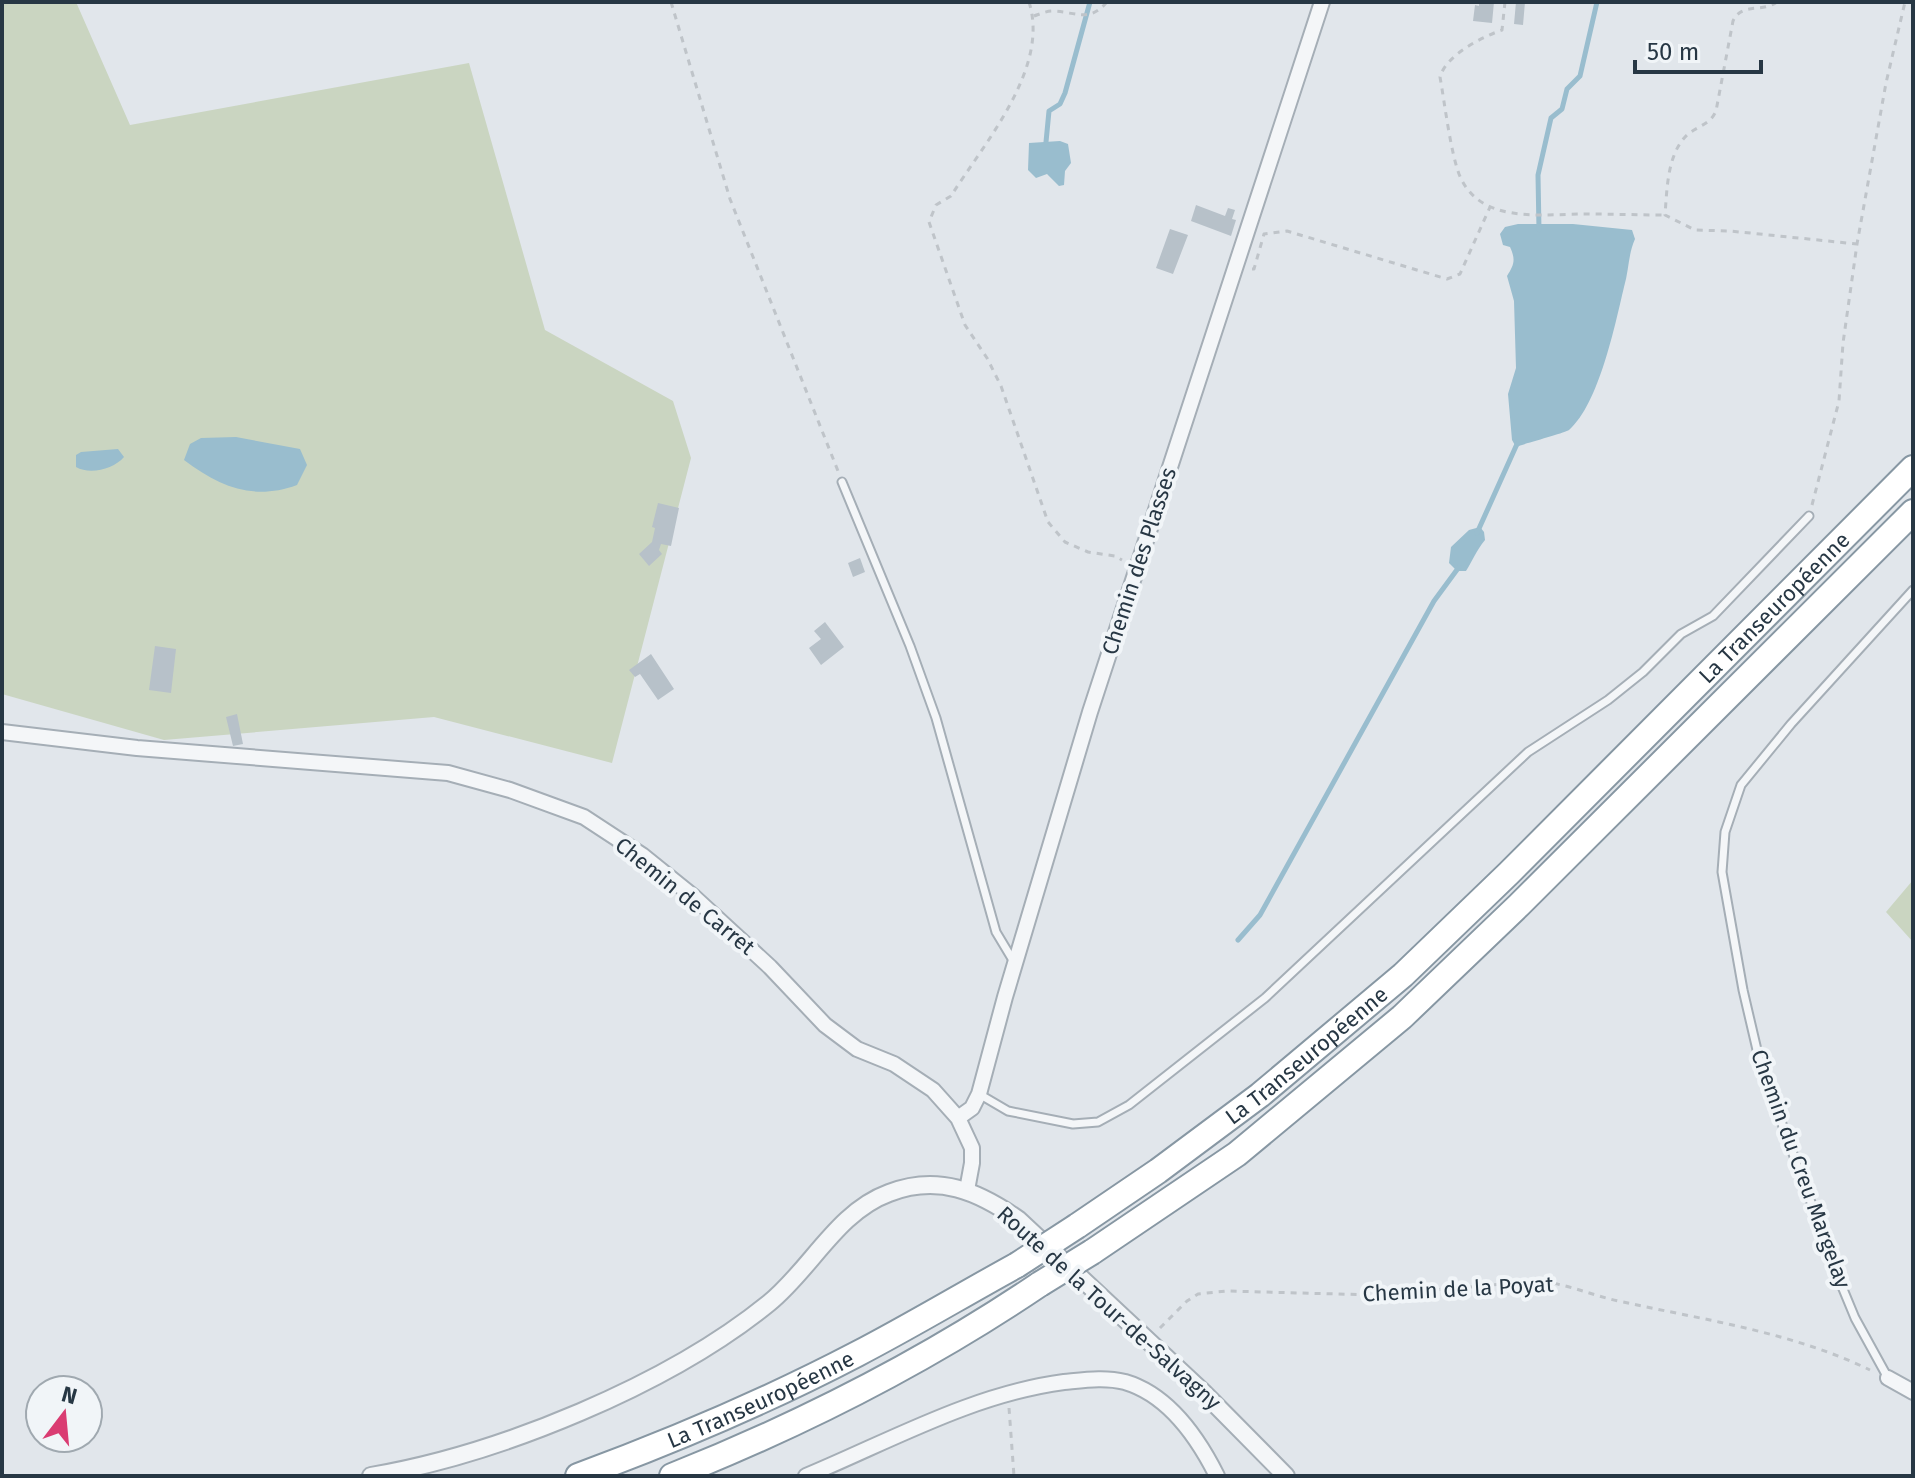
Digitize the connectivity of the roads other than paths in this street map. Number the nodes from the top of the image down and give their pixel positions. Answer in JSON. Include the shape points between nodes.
{"nodes":[{"id":1,"x":1322,"y":2,"type":"edge"},
{"id":2,"x":1913,"y":468,"type":"edge"},
{"id":3,"x":842,"y":482,"type":"road end"},
{"id":4,"x":1913,"y":512,"type":"edge"},
{"id":5,"x":1809,"y":516,"type":"road end"},
{"id":6,"x":1913,"y":590,"type":"edge"},
{"id":7,"x":2,"y":732,"type":"edge"},
{"id":8,"x":1015,"y":964,"type":"junction"},
{"id":9,"x":979,"y":1094,"type":"junction"},
{"id":10,"x":958,"y":1118,"type":"junction"},
{"id":11,"x":967,"y":1190,"type":"junction"},
{"id":12,"x":1888,"y":1378,"type":"joint"},
{"id":13,"x":1913,"y":1392,"type":"edge"},
{"id":14,"x":371,"y":1476,"type":"edge"},
{"id":15,"x":578,"y":1476,"type":"edge"},
{"id":16,"x":672,"y":1476,"type":"edge"},
{"id":17,"x":806,"y":1476,"type":"edge"},
{"id":18,"x":1217,"y":1476,"type":"edge"},
{"id":19,"x":1286,"y":1476,"type":"edge"}],
"edges":[{"from":1,"to":8,"type":"street","name":"Chemin des Plasses","via":[[1135,570]]},
{"from":2,"to":15,"type":"highway","name":"La Transeuropéenne","bridge":true,"via":[[1403,975],[1260,1095],[1017,1265],[727,1416]]},
{"from":3,"to":8,"type":"lane","via":[[931,704],[996,932]]},
{"from":4,"to":16,"type":"highway","name":"La Transeuropéenne","bridge":true,"via":[[1402,1017],[1237,1154],[996,1314],[813,1413]]},
{"from":5,"to":9,"type":"lane","via":[[1713,616],[1681,634],[1608,700],[1528,752],[1265,998],[1129,1105],[1098,1122],[1073,1124],[1008,1111]]},
{"from":6,"to":12,"type":"lane","name":"Chemin du Creu Margelay","via":[[1749,774],[1731,809],[1722,856],[1761,1067],[1843,1289]]},
{"from":7,"to":10,"type":"street","name":"Chemin de Carret","via":[[448,773],[584,817],[694,897],[825,1025],[857,1049],[894,1064],[933,1090]]},
{"from":8,"to":9,"type":"street","name":"Chemin des Plasses"},
{"from":9,"to":10,"type":"street","name":"Chemin des Plasses"},
{"from":10,"to":11,"type":"street","name":"Chemin de Carret","via":[[972,1148]]},
{"from":11,"to":14,"type":"street","name":"Route de la Tour-de-Salvagny","via":[[915,1186],[865,1203],[771,1302],[692,1356],[525,1435]]},
{"from":11,"to":19,"type":"street","name":"Route de la Tour-de-Salvagny","via":[[1019,1220]]},
{"from":12,"to":13,"type":"street"},
{"from":17,"to":18,"type":"street","via":[[1008,1394],[1088,1379],[1133,1385],[1169,1408],[1203,1448]]}]}
